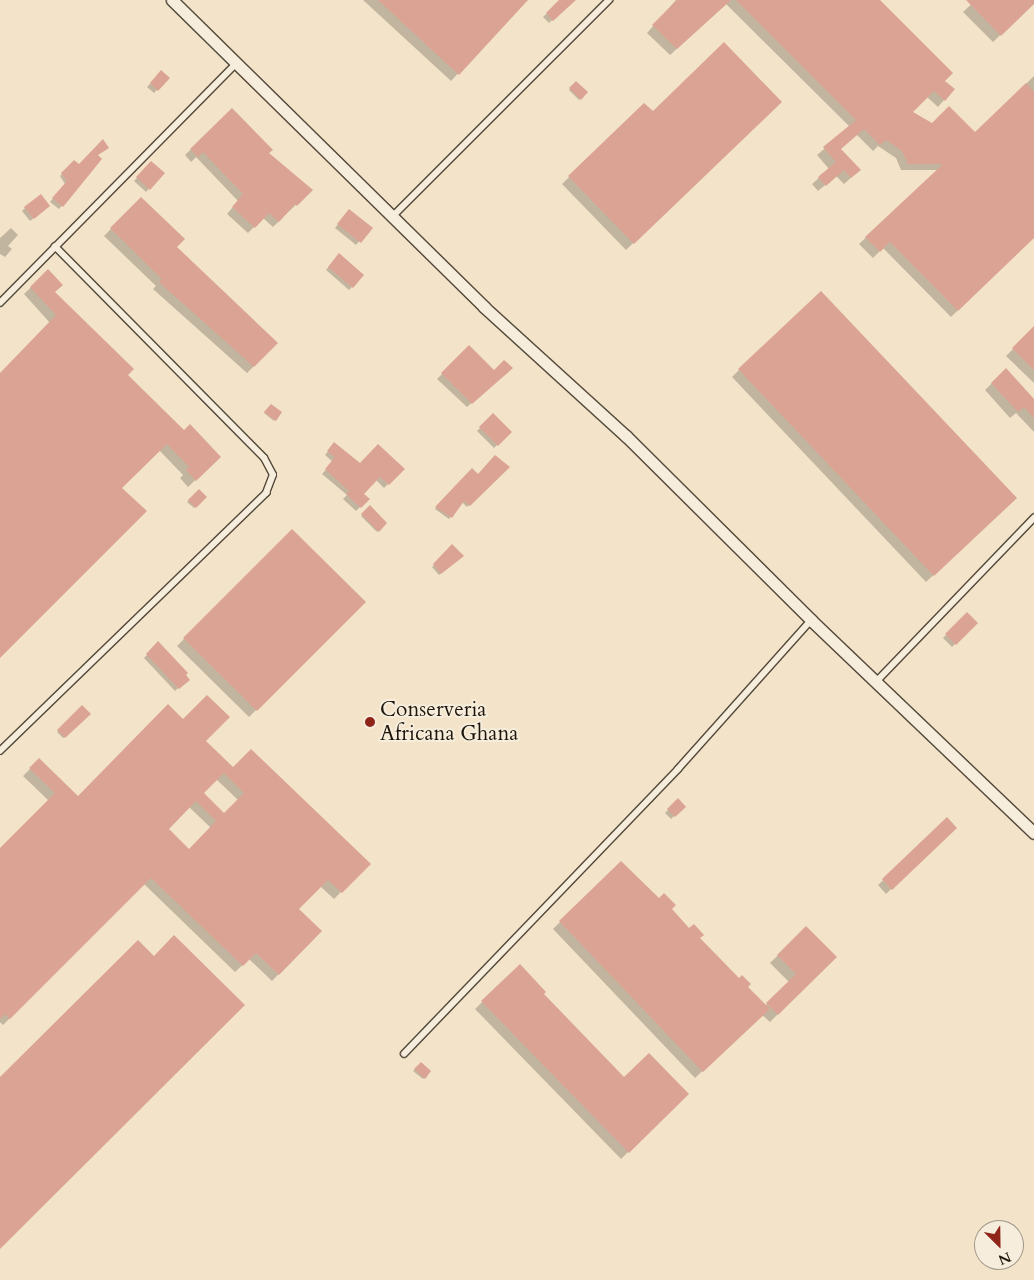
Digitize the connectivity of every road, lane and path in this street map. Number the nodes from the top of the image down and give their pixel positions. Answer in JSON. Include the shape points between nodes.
{"nodes":[{"id":1,"x":172,"y":0,"type":"edge"},
{"id":2,"x":609,"y":0,"type":"edge"},
{"id":3,"x":234,"y":65,"type":"junction"},
{"id":4,"x":392,"y":217,"type":"junction"},
{"id":5,"x":56,"y":247,"type":"junction"},
{"id":6,"x":0,"y":303,"type":"edge"},
{"id":7,"x":1034,"y":518,"type":"edge"},
{"id":8,"x":811,"y":620,"type":"junction"},
{"id":9,"x":876,"y":682,"type":"junction"},
{"id":10,"x":0,"y":751,"type":"edge"},
{"id":11,"x":1034,"y":832,"type":"edge"},
{"id":12,"x":404,"y":1054,"type":"dead end"}],
"edges":[{"from":1,"to":3,"type":"street"},
{"from":2,"to":4,"type":"lane"},
{"from":3,"to":4,"type":"street"},
{"from":3,"to":5,"type":"lane"},
{"from":4,"to":8,"type":"street","via":[[491,314],[626,436]]},
{"from":5,"to":6,"type":"lane"},
{"from":5,"to":10,"type":"lane","via":[[264,458],[273,474],[266,493]]},
{"from":7,"to":9,"type":"lane"},
{"from":8,"to":9,"type":"street"},
{"from":8,"to":12,"type":"lane","via":[[678,769]]},
{"from":9,"to":11,"type":"street"}]}
